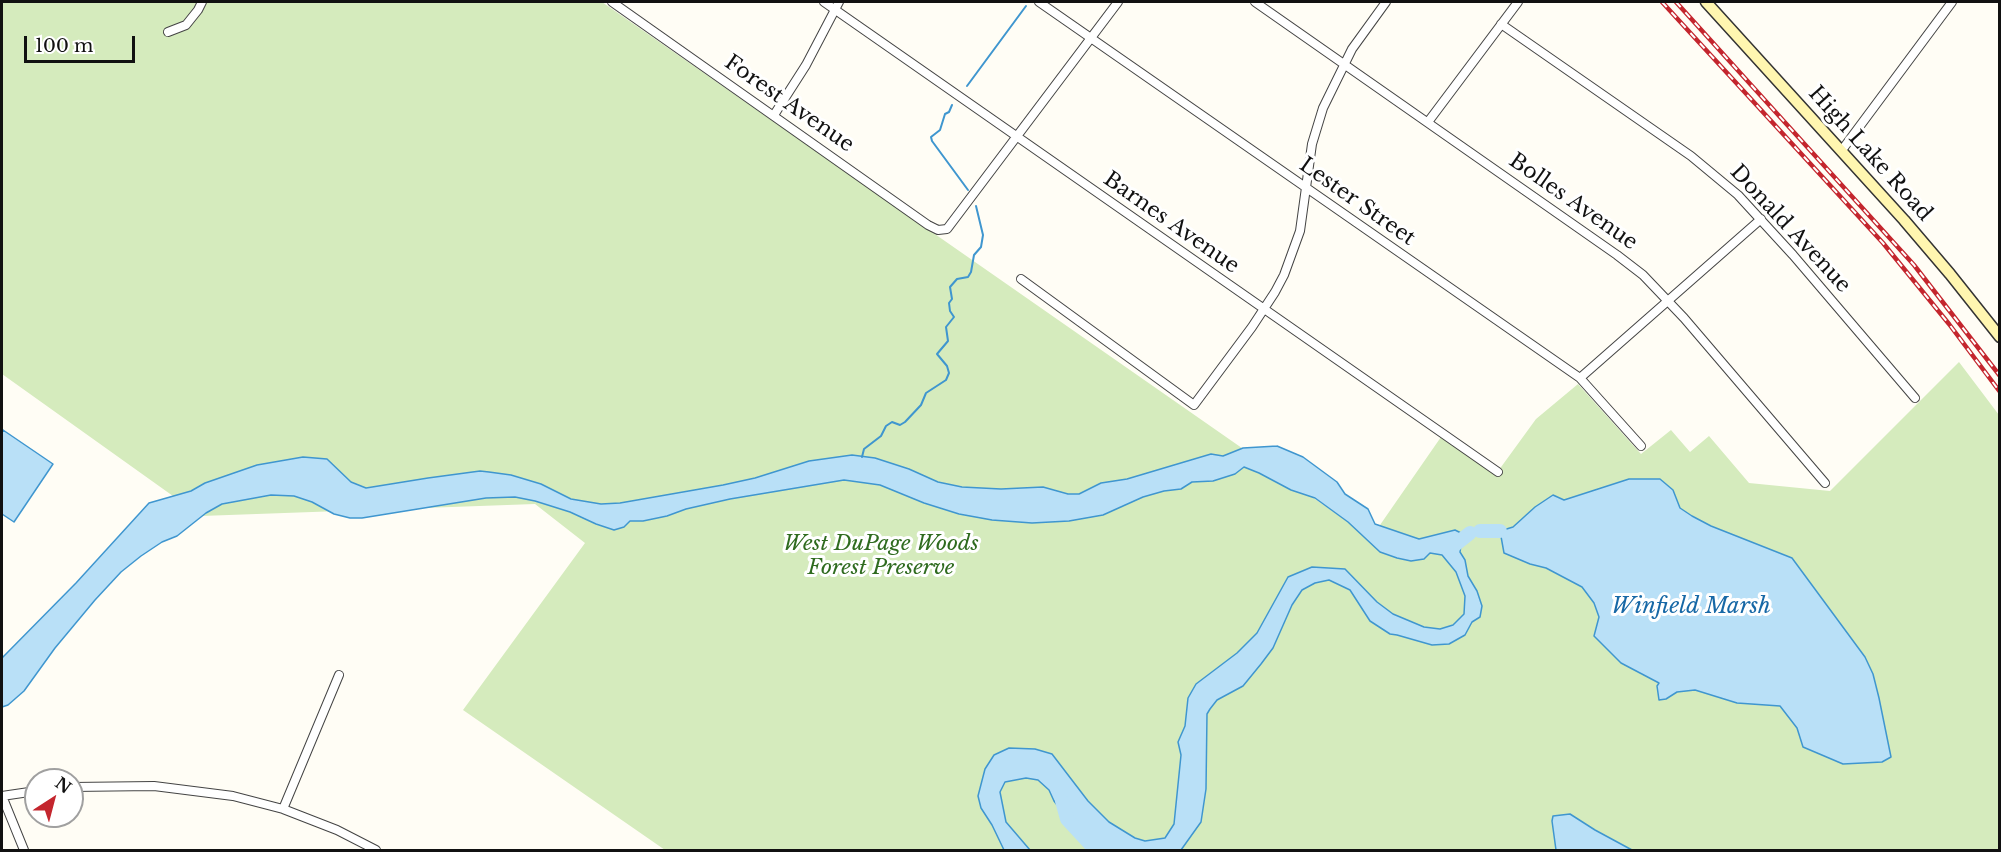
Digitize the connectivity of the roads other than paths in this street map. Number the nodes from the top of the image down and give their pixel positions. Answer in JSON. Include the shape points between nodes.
{"nodes":[{"id":1,"x":202,"y":2,"type":"edge"},
{"id":2,"x":612,"y":2,"type":"edge"},
{"id":3,"x":824,"y":2,"type":"edge"},
{"id":4,"x":1039,"y":2,"type":"edge"},
{"id":5,"x":1118,"y":2,"type":"edge"},
{"id":6,"x":1258,"y":2,"type":"edge"},
{"id":7,"x":1386,"y":2,"type":"edge"},
{"id":8,"x":1518,"y":2,"type":"edge"},
{"id":9,"x":1706,"y":2,"type":"edge"},
{"id":10,"x":1952,"y":2,"type":"edge"},
{"id":11,"x":837,"y":6,"type":"edge"},
{"id":12,"x":1501,"y":24,"type":"junction"},
{"id":13,"x":168,"y":32,"type":"dead end"},
{"id":14,"x":1091,"y":38,"type":"junction"},
{"id":15,"x":1345,"y":64,"type":"junction"},
{"id":16,"x":774,"y":115,"type":"junction"},
{"id":17,"x":1428,"y":122,"type":"junction"},
{"id":18,"x":1016,"y":137,"type":"junction"},
{"id":19,"x":1842,"y":150,"type":"junction"},
{"id":20,"x":1306,"y":189,"type":"junction"},
{"id":21,"x":1761,"y":219,"type":"junction"},
{"id":22,"x":1021,"y":279,"type":"dead end"},
{"id":23,"x":1668,"y":301,"type":"junction"},
{"id":24,"x":1264,"y":310,"type":"junction"},
{"id":25,"x":2000,"y":337,"type":"edge"},
{"id":26,"x":1580,"y":378,"type":"junction"},
{"id":27,"x":1915,"y":398,"type":"dead end"},
{"id":28,"x":1641,"y":446,"type":"dead end"},
{"id":29,"x":1498,"y":472,"type":"dead end"},
{"id":30,"x":1825,"y":483,"type":"dead end"},
{"id":31,"x":339,"y":675,"type":"dead end"},
{"id":32,"x":84,"y":787,"type":"edge"},
{"id":33,"x":24,"y":793,"type":"edge"},
{"id":34,"x":2,"y":796,"type":"edge"},
{"id":35,"x":283,"y":809,"type":"junction"},
{"id":36,"x":24,"y":850,"type":"edge"},
{"id":37,"x":376,"y":850,"type":"edge"}],
"edges":[{"from":1,"to":13,"type":"street","via":[[186,25]]},
{"from":2,"to":16,"type":"street","name":"Forest Avenue"},
{"from":3,"to":11,"type":"street","name":"Barnes Avenue"},
{"from":4,"to":14,"type":"street","name":"Lester Street"},
{"from":5,"to":14,"type":"street"},
{"from":6,"to":15,"type":"street","name":"Bolles Avenue"},
{"from":7,"to":15,"type":"street"},
{"from":8,"to":12,"type":"street"},
{"from":9,"to":19,"type":"street","name":"High Lake Road"},
{"from":10,"to":19,"type":"street"},
{"from":11,"to":16,"type":"street"},
{"from":11,"to":18,"type":"street","name":"Barnes Avenue"},
{"from":12,"to":17,"type":"street"},
{"from":12,"to":21,"type":"street","name":"Donald Avenue","via":[[1691,156]]},
{"from":14,"to":18,"type":"street"},
{"from":14,"to":20,"type":"street","name":"Lester Street"},
{"from":15,"to":17,"type":"street","name":"Bolles Avenue"},
{"from":15,"to":20,"type":"street","via":[[1318,122]]},
{"from":16,"to":18,"type":"street","name":"Forest Avenue","via":[[938,230],[947,229]]},
{"from":17,"to":23,"type":"street","name":"Bolles Avenue","via":[[1617,255]]},
{"from":18,"to":24,"type":"street","name":"Barnes Avenue"},
{"from":19,"to":25,"type":"street","name":"High Lake Road"},
{"from":20,"to":24,"type":"street","via":[[1293,255]]},
{"from":20,"to":26,"type":"street","name":"Lester Street"},
{"from":21,"to":23,"type":"street"},
{"from":21,"to":27,"type":"street","name":"Donald Avenue"},
{"from":22,"to":24,"type":"street","via":[[1194,405]]},
{"from":23,"to":26,"type":"street"},
{"from":23,"to":30,"type":"street","name":"Bolles Avenue"},
{"from":24,"to":29,"type":"street","name":"Barnes Avenue"},
{"from":26,"to":28,"type":"street","name":"Lester Street"},
{"from":31,"to":35,"type":"street"},
{"from":32,"to":35,"type":"street","via":[[179,788]]},
{"from":33,"to":34,"type":"street"},
{"from":34,"to":36,"type":"street"},
{"from":35,"to":37,"type":"street"}]}
